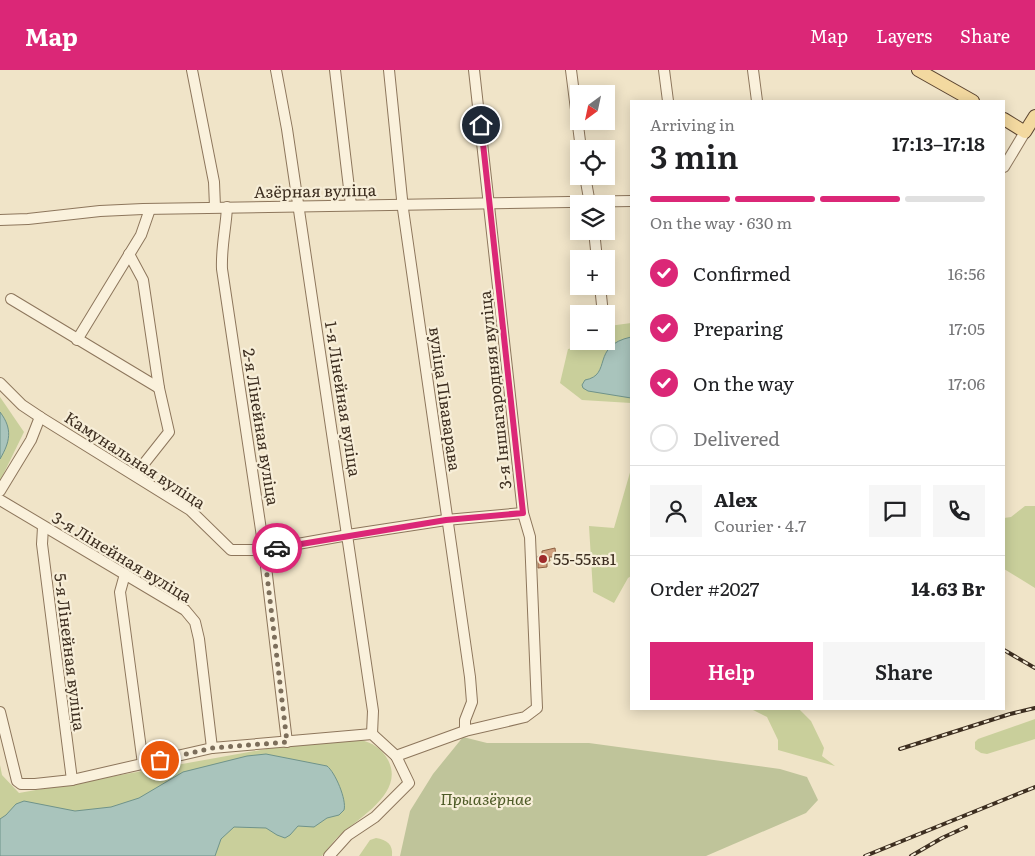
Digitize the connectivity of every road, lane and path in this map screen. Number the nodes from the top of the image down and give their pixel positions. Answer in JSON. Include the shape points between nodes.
{"nodes":[{"id":1,"x":192,"y":70,"type":"edge"},
{"id":2,"x":276,"y":70,"type":"edge"},
{"id":3,"x":335,"y":70,"type":"edge"},
{"id":4,"x":389,"y":70,"type":"edge"},
{"id":5,"x":474,"y":70,"type":"edge"},
{"id":6,"x":570,"y":70,"type":"edge"},
{"id":7,"x":664,"y":70,"type":"edge"},
{"id":8,"x":753,"y":70,"type":"edge"},
{"id":9,"x":918,"y":70,"type":"edge"},
{"id":10,"x":668,"y":100,"type":"edge"},
{"id":11,"x":757,"y":100,"type":"edge"},
{"id":12,"x":971,"y":100,"type":"edge"},
{"id":13,"x":1035,"y":116,"type":"edge"},
{"id":14,"x":1005,"y":121,"type":"edge"},
{"id":15,"x":1025,"y":132,"type":"junction"},
{"id":16,"x":580,"y":140,"type":"edge"},
{"id":17,"x":1005,"y":164,"type":"edge"},
{"id":18,"x":630,"y":201,"type":"edge"},
{"id":19,"x":615,"y":202,"type":"edge"},
{"id":20,"x":570,"y":203,"type":"edge"},
{"id":21,"x":403,"y":204,"type":"junction"},
{"id":22,"x":490,"y":204,"type":"junction"},
{"id":23,"x":351,"y":205,"type":"junction"},
{"id":24,"x":299,"y":206,"type":"junction"},
{"id":25,"x":215,"y":207,"type":"junction"},
{"id":26,"x":227,"y":207,"type":"junction"},
{"id":27,"x":150,"y":208,"type":"junction"},
{"id":28,"x":0,"y":220,"type":"edge"},
{"id":29,"x":129,"y":254,"type":"junction"},
{"id":30,"x":11,"y":299,"type":"dead end"},
{"id":31,"x":77,"y":340,"type":"junction"},
{"id":32,"x":0,"y":383,"type":"edge"},
{"id":33,"x":159,"y":388,"type":"junction"},
{"id":34,"x":40,"y":417,"type":"junction"},
{"id":35,"x":135,"y":475,"type":"junction"},
{"id":36,"x":0,"y":491,"type":"edge"},
{"id":37,"x":0,"y":500,"type":"edge"},
{"id":38,"x":523,"y":513,"type":"junction"},
{"id":39,"x":446,"y":520,"type":"junction"},
{"id":40,"x":43,"y":527,"type":"junction"},
{"id":41,"x":348,"y":535,"type":"junction"},
{"id":42,"x":264,"y":550,"type":"junction"},
{"id":43,"x":126,"y":574,"type":"junction"},
{"id":44,"x":0,"y":712,"type":"edge"},
{"id":45,"x":465,"y":731,"type":"junction"},
{"id":46,"x":372,"y":734,"type":"junction"},
{"id":47,"x":287,"y":742,"type":"junction"},
{"id":48,"x":212,"y":748,"type":"junction"},
{"id":49,"x":396,"y":756,"type":"junction"},
{"id":50,"x":143,"y":764,"type":"junction"},
{"id":51,"x":72,"y":780,"type":"junction"},
{"id":52,"x":330,"y":856,"type":"edge"}],
"edges":[{"from":1,"to":25,"type":"street","via":[[214,182]]},
{"from":2,"to":24,"type":"street","name":"1-я Лінейная вуліца"},
{"from":3,"to":23,"type":"street"},
{"from":4,"to":21,"type":"street","name":"вуліца Піваварава"},
{"from":5,"to":22,"type":"street","name":"3-я Іншагародняя вуліца"},
{"from":6,"to":16,"type":"street"},
{"from":7,"to":10,"type":"street"},
{"from":8,"to":11,"type":"street"},
{"from":9,"to":12,"type":"main road"},
{"from":13,"to":15,"type":"main road"},
{"from":14,"to":15,"type":"main road"},
{"from":15,"to":17,"type":"street"},
{"from":18,"to":19,"type":"street","name":"Азёрная вуліца"},
{"from":20,"to":22,"type":"street","name":"Азёрная вуліца"},
{"from":21,"to":22,"type":"street","name":"Азёрная вуліца"},
{"from":21,"to":23,"type":"street","name":"Азёрная вуліца"},
{"from":21,"to":39,"type":"street","name":"вуліца Піваварава"},
{"from":22,"to":38,"type":"street","name":"3-я Іншагародняя вуліца"},
{"from":23,"to":24,"type":"street","name":"Азёрная вуліца"},
{"from":24,"to":26,"type":"street","name":"Азёрная вуліца"},
{"from":24,"to":41,"type":"street","name":"1-я Лінейная вуліца"},
{"from":25,"to":26,"type":"street","name":"Азёрная вуліца"},
{"from":25,"to":27,"type":"street","name":"Азёрная вуліца"},
{"from":26,"to":42,"type":"street","name":"2-я Лінейная вуліца","via":[[222,269]]},
{"from":27,"to":28,"type":"street","name":"Азёрная вуліца"},
{"from":27,"to":29,"type":"street","via":[[141,235]]},
{"from":29,"to":31,"type":"street"},
{"from":29,"to":33,"type":"street","via":[[143,280]]},
{"from":30,"to":31,"type":"street"},
{"from":31,"to":33,"type":"street"},
{"from":32,"to":34,"type":"street","name":"Камунальная вуліца","via":[[22,405]]},
{"from":33,"to":35,"type":"street","via":[[168,432]]},
{"from":34,"to":35,"type":"street","name":"Камунальная вуліца"},
{"from":34,"to":36,"type":"street","via":[[31,440]]},
{"from":35,"to":42,"type":"street","name":"Камунальная вуліца","via":[[190,510],[231,550]]},
{"from":37,"to":40,"type":"street","name":"3-я Лінейная вуліца"},
{"from":38,"to":39,"type":"street","name":"Камунальная вуліца"},
{"from":38,"to":45,"type":"street","name":"3-я Іншагародняя вуліца","via":[[530,537],[537,708],[525,717]]},
{"from":39,"to":41,"type":"street","name":"Камунальная вуліца"},
{"from":39,"to":45,"type":"street","name":"вуліца Піваварава","via":[[470,677],[472,702],[465,720]]},
{"from":40,"to":43,"type":"street","name":"3-я Лінейная вуліца"},
{"from":40,"to":51,"type":"street","name":"5-я Лінейная вуліца","via":[[42,544]]},
{"from":41,"to":42,"type":"street","name":"Камунальная вуліца"},
{"from":41,"to":46,"type":"street","name":"1-я Лінейная вуліца","via":[[373,711]]},
{"from":42,"to":47,"type":"street","name":"2-я Лінейная вуліца"},
{"from":43,"to":48,"type":"street","name":"3-я Лінейная вуліца","via":[[185,610],[195,622],[200,639]]},
{"from":43,"to":50,"type":"street","via":[[120,592]]},
{"from":44,"to":51,"type":"street","via":[[17,781],[35,784]]},
{"from":45,"to":49,"type":"street"},
{"from":46,"to":47,"type":"street"},
{"from":46,"to":49,"type":"street"},
{"from":47,"to":48,"type":"street"},
{"from":48,"to":50,"type":"street"},
{"from":49,"to":52,"type":"street","via":[[409,783],[375,817],[348,835]]},
{"from":50,"to":51,"type":"street"}]}
